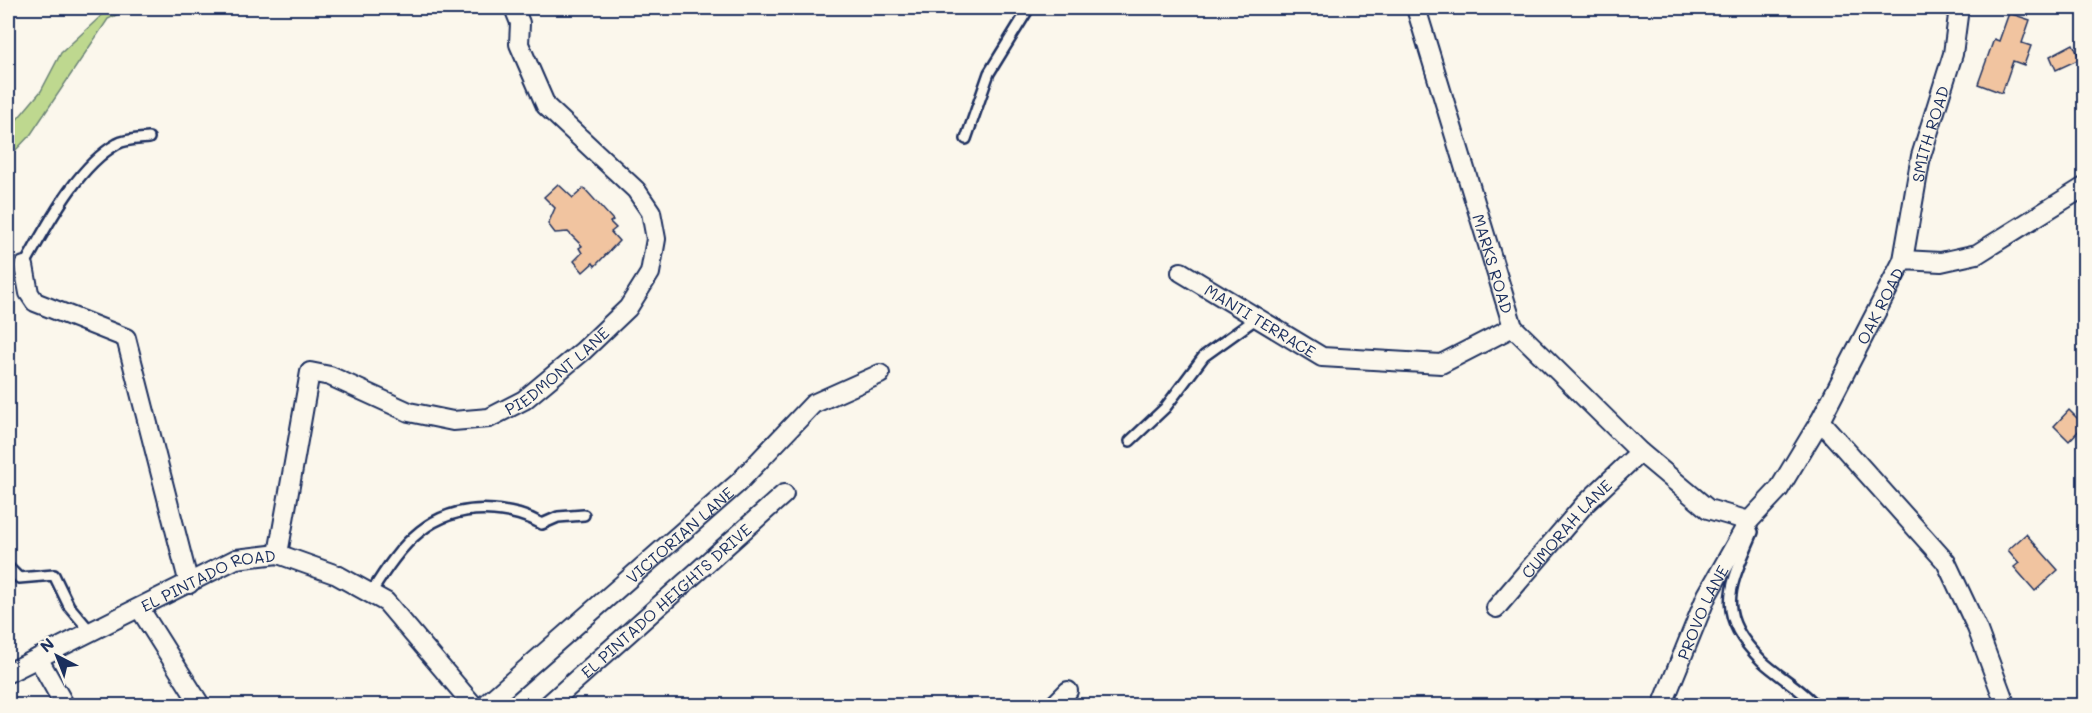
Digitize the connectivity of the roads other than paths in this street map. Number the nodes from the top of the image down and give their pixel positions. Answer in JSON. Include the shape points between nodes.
{"nodes":[{"id":1,"x":514,"y":8,"type":"edge"},
{"id":2,"x":1029,"y":8,"type":"edge"},
{"id":3,"x":1416,"y":8,"type":"edge"},
{"id":4,"x":1959,"y":8,"type":"edge"},
{"id":5,"x":149,"y":138,"type":"dead end"},
{"id":6,"x":966,"y":139,"type":"dead end"},
{"id":7,"x":2085,"y":187,"type":"edge"},
{"id":8,"x":1903,"y":260,"type":"junction"},
{"id":9,"x":24,"y":267,"type":"joint"},
{"id":10,"x":1181,"y":272,"type":"dead end"},
{"id":11,"x":1257,"y":318,"type":"junction"},
{"id":12,"x":1513,"y":327,"type":"junction"},
{"id":13,"x":880,"y":374,"type":"dead end"},
{"id":14,"x":1821,"y":421,"type":"junction"},
{"id":15,"x":1130,"y":441,"type":"dead end"},
{"id":16,"x":1640,"y":452,"type":"junction"},
{"id":17,"x":784,"y":494,"type":"dead end"},
{"id":18,"x":584,"y":515,"type":"dead end"},
{"id":19,"x":1749,"y":521,"type":"junction"},
{"id":20,"x":278,"y":554,"type":"junction"},
{"id":21,"x":8,"y":567,"type":"edge"},
{"id":22,"x":189,"y":584,"type":"junction"},
{"id":23,"x":370,"y":593,"type":"junction"},
{"id":24,"x":1496,"y":608,"type":"dead end"},
{"id":25,"x":140,"y":609,"type":"junction"},
{"id":26,"x":91,"y":633,"type":"junction"},
{"id":27,"x":38,"y":658,"type":"junction"},
{"id":28,"x":8,"y":673,"type":"edge"},
{"id":29,"x":1068,"y":691,"type":"dead end"},
{"id":30,"x":65,"y":705,"type":"edge"},
{"id":31,"x":201,"y":705,"type":"edge"},
{"id":32,"x":474,"y":705,"type":"edge"},
{"id":33,"x":484,"y":705,"type":"edge"},
{"id":34,"x":547,"y":705,"type":"edge"},
{"id":35,"x":1053,"y":705,"type":"edge"},
{"id":36,"x":1662,"y":705,"type":"edge"},
{"id":37,"x":1816,"y":705,"type":"edge"},
{"id":38,"x":2006,"y":705,"type":"edge"}],
"edges":[{"from":1,"to":20,"type":"street","name":"PIEDMONT LANE","via":[[520,22],[519,44],[546,106],[627,181],[651,212],[656,239],[650,273],[628,308],[583,351],[524,400],[489,418],[453,421],[409,412],[330,376],[310,372]]},
{"from":2,"to":6,"type":"lane","via":[[989,73]]},
{"from":3,"to":12,"type":"street","name":"MARKS ROAD"},
{"from":4,"to":8,"type":"street","name":"SMITH ROAD","via":[[1953,54],[1921,156]]},
{"from":5,"to":9,"type":"lane","via":[[118,143],[98,158],[46,224]]},
{"from":7,"to":8,"type":"street","name":"OAK ROAD","via":[[1977,254],[1941,262]]},
{"from":8,"to":14,"type":"street","name":"OAK ROAD"},
{"from":9,"to":22,"type":"street","via":[[35,303],[126,338]]},
{"from":10,"to":11,"type":"street","name":"MANTI TERRACE"},
{"from":11,"to":12,"type":"street","name":"MANTI TERRACE","via":[[1322,357],[1441,364]]},
{"from":11,"to":15,"type":"lane","via":[[1204,356],[1165,408]]},
{"from":12,"to":16,"type":"street","name":"MARKS ROAD"},
{"from":13,"to":33,"type":"street","name":"VICTORIAN LANE","via":[[813,404],[738,483]]},
{"from":14,"to":19,"type":"street","name":"OAK ROAD","via":[[1779,489]]},
{"from":14,"to":38,"type":"street","via":[[1946,562],[1977,628]]},
{"from":16,"to":19,"type":"street","name":"MARKS ROAD","via":[[1708,509]]},
{"from":16,"to":24,"type":"street","name":"CUMORAH LANE","via":[[1584,505]]},
{"from":17,"to":34,"type":"street","name":"EL PINTADO HEIGHTS DRIVE"},
{"from":18,"to":23,"type":"lane","via":[[558,517],[542,524],[526,515],[505,511],[451,512],[406,544]]},
{"from":19,"to":36,"type":"street","name":"PROVO LANE","via":[[1707,595]]},
{"from":19,"to":37,"type":"lane","via":[[1753,532],[1729,595],[1730,611],[1743,637],[1762,661]]},
{"from":20,"to":22,"type":"street","name":"EL PINTADO ROAD","via":[[236,559]]},
{"from":20,"to":23,"type":"street","name":"EL PINTADO ROAD","via":[[337,575]]},
{"from":21,"to":26,"type":"lane","via":[[19,578],[54,575],[69,606]]},
{"from":22,"to":25,"type":"street","name":"EL PINTADO ROAD"},
{"from":23,"to":32,"type":"street","name":"EL PINTADO ROAD","via":[[386,602]]},
{"from":25,"to":26,"type":"street","name":"EL PINTADO ROAD"},
{"from":25,"to":31,"type":"street"},
{"from":26,"to":27,"type":"street","name":"EL PINTADO ROAD"},
{"from":27,"to":28,"type":"street","name":"EL PINTADO ROAD"},
{"from":27,"to":30,"type":"street"},
{"from":29,"to":35,"type":"street"}]}
